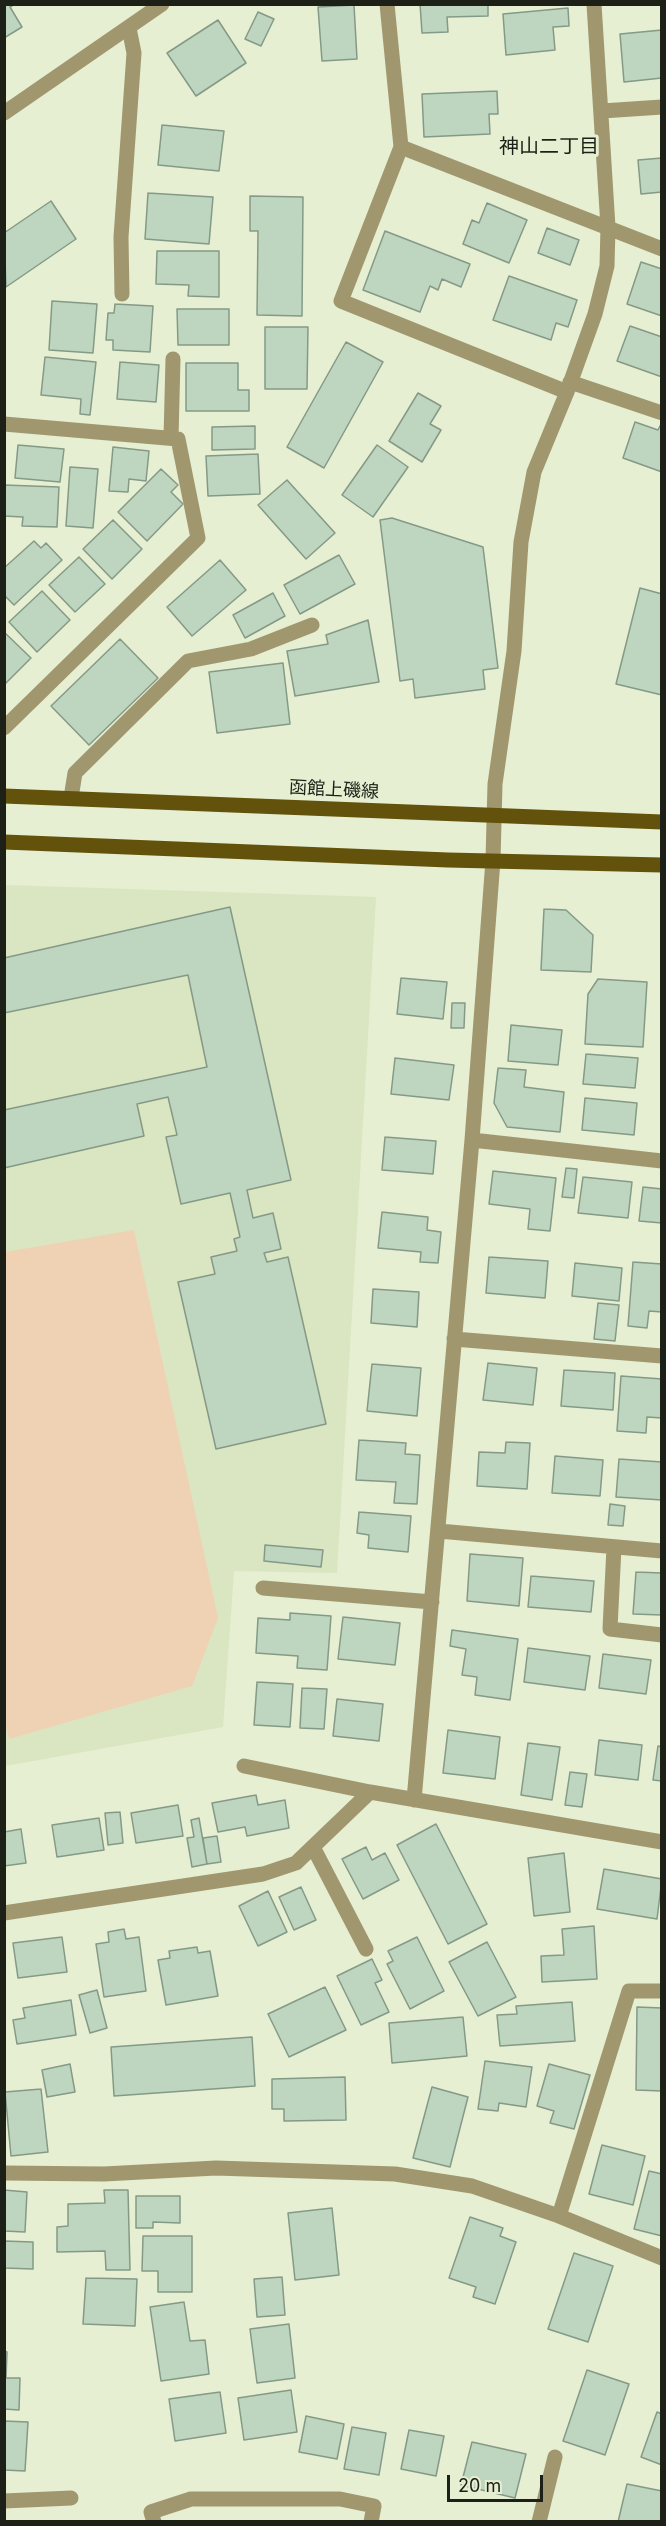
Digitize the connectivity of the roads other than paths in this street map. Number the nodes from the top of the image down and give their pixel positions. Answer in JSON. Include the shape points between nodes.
{"nodes":[{"id":1,"x":162,"y":4,"type":"edge"},
{"id":2,"x":387,"y":4,"type":"edge"},
{"id":3,"x":594,"y":4,"type":"edge"},
{"id":4,"x":144,"y":10,"type":"edge"},
{"id":5,"x":129,"y":28,"type":"junction"},
{"id":6,"x":662,"y":107,"type":"edge"},
{"id":7,"x":5,"y":111,"type":"edge"},
{"id":8,"x":602,"y":111,"type":"junction"},
{"id":9,"x":401,"y":147,"type":"junction"},
{"id":10,"x":608,"y":227,"type":"junction"},
{"id":11,"x":662,"y":249,"type":"edge"},
{"id":12,"x":122,"y":294,"type":"dead end"},
{"id":13,"x":173,"y":359,"type":"dead end"},
{"id":14,"x":569,"y":387,"type":"junction"},
{"id":15,"x":662,"y":412,"type":"edge"},
{"id":16,"x":4,"y":424,"type":"edge"},
{"id":17,"x":171,"y":438,"type":"junction"},
{"id":18,"x":312,"y":625,"type":"dead end"},
{"id":19,"x":4,"y":728,"type":"edge"},
{"id":20,"x":4,"y":796,"type":"edge"},
{"id":21,"x":71,"y":798,"type":"junction"},
{"id":22,"x":495,"y":816,"type":"junction"},
{"id":23,"x":662,"y":822,"type":"edge"},
{"id":24,"x":4,"y":842,"type":"edge"},
{"id":25,"x":493,"y":860,"type":"junction"},
{"id":26,"x":662,"y":865,"type":"edge"},
{"id":27,"x":472,"y":1140,"type":"junction"},
{"id":28,"x":662,"y":1161,"type":"edge"},
{"id":29,"x":454,"y":1339,"type":"junction"},
{"id":30,"x":662,"y":1356,"type":"edge"},
{"id":31,"x":439,"y":1531,"type":"junction"},
{"id":32,"x":614,"y":1547,"type":"junction"},
{"id":33,"x":662,"y":1551,"type":"edge"},
{"id":34,"x":263,"y":1588,"type":"dead end"},
{"id":35,"x":432,"y":1602,"type":"junction"},
{"id":36,"x":662,"y":1635,"type":"edge"},
{"id":37,"x":244,"y":1766,"type":"dead end"},
{"id":38,"x":370,"y":1792,"type":"junction"},
{"id":39,"x":414,"y":1800,"type":"junction"},
{"id":40,"x":662,"y":1842,"type":"edge"},
{"id":41,"x":313,"y":1847,"type":"junction"},
{"id":42,"x":4,"y":1913,"type":"edge"},
{"id":43,"x":366,"y":1949,"type":"dead end"},
{"id":44,"x":662,"y":1991,"type":"edge"},
{"id":45,"x":4,"y":2173,"type":"edge"},
{"id":46,"x":560,"y":2216,"type":"junction"},
{"id":47,"x":662,"y":2258,"type":"edge"},
{"id":48,"x":555,"y":2457,"type":"dead end"},
{"id":49,"x":71,"y":2498,"type":"dead end"},
{"id":50,"x":4,"y":2501,"type":"edge"},
{"id":51,"x":154,"y":2522,"type":"edge"},
{"id":52,"x":370,"y":2522,"type":"edge"},
{"id":53,"x":539,"y":2522,"type":"edge"}],
"edges":[{"from":1,"to":4,"type":"street"},
{"from":2,"to":9,"type":"street"},
{"from":3,"to":8,"type":"street"},
{"from":4,"to":5,"type":"street"},
{"from":5,"to":7,"type":"street"},
{"from":5,"to":12,"type":"street","via":[[134,53],[121,237]]},
{"from":6,"to":8,"type":"street"},
{"from":8,"to":10,"type":"street"},
{"from":9,"to":10,"type":"street"},
{"from":9,"to":14,"type":"street","via":[[341,301]]},
{"from":10,"to":11,"type":"street"},
{"from":10,"to":14,"type":"street","via":[[607,266]]},
{"from":13,"to":17,"type":"street"},
{"from":14,"to":15,"type":"street"},
{"from":14,"to":22,"type":"street","via":[[534,472],[521,542],[514,651],[495,784]]},
{"from":16,"to":17,"type":"street"},
{"from":17,"to":19,"type":"street","via":[[178,439],[198,538]]},
{"from":18,"to":21,"type":"street","via":[[251,649],[188,661],[75,772]]},
{"from":20,"to":21,"type":"main road","name":"函館上磯線"},
{"from":21,"to":22,"type":"main road","name":"函館上磯線"},
{"from":22,"to":23,"type":"main road","name":"函館上磯線"},
{"from":22,"to":25,"type":"street"},
{"from":24,"to":25,"type":"main road"},
{"from":25,"to":26,"type":"main road"},
{"from":25,"to":27,"type":"street"},
{"from":27,"to":28,"type":"street"},
{"from":27,"to":29,"type":"street"},
{"from":29,"to":30,"type":"street"},
{"from":29,"to":31,"type":"street"},
{"from":31,"to":32,"type":"street"},
{"from":31,"to":35,"type":"street"},
{"from":32,"to":33,"type":"street"},
{"from":32,"to":36,"type":"street","via":[[610,1629]]},
{"from":34,"to":35,"type":"street"},
{"from":35,"to":39,"type":"street"},
{"from":37,"to":38,"type":"street"},
{"from":38,"to":39,"type":"street"},
{"from":38,"to":41,"type":"street"},
{"from":39,"to":40,"type":"street"},
{"from":41,"to":42,"type":"street","via":[[296,1863],[263,1874]]},
{"from":41,"to":43,"type":"street"},
{"from":44,"to":46,"type":"street","via":[[629,1991]]},
{"from":45,"to":46,"type":"street","via":[[104,2174],[216,2168],[395,2174],[472,2186]]},
{"from":46,"to":47,"type":"street"},
{"from":48,"to":53,"type":"street"},
{"from":49,"to":50,"type":"street"},
{"from":51,"to":52,"type":"street","via":[[152,2512],[191,2499],[340,2499],[374,2506]]}]}
